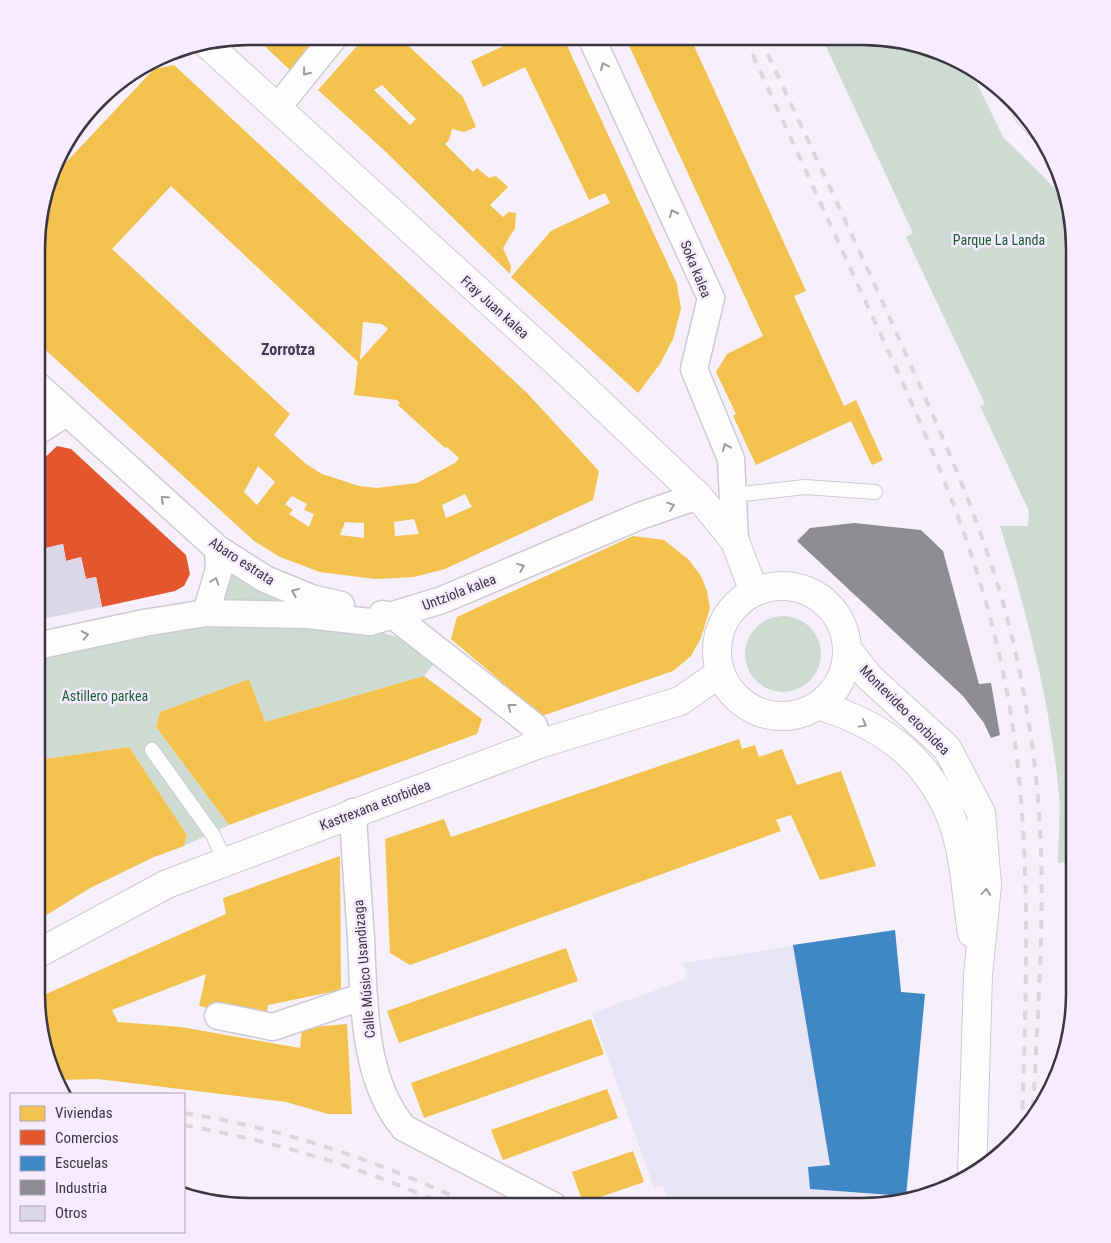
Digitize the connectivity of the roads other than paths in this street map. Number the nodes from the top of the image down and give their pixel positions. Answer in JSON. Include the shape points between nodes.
{"nodes":[{"id":1,"x":328,"y":45,"type":"edge"},
{"id":2,"x":595,"y":45,"type":"edge"},
{"id":3,"x":212,"y":49,"type":"edge"},
{"id":4,"x":277,"y":108,"type":"junction"},
{"id":5,"x":45,"y":393,"type":"edge"},
{"id":6,"x":66,"y":413,"type":"junction"},
{"id":7,"x":45,"y":426,"type":"edge"},
{"id":8,"x":876,"y":492,"type":"dead end"},
{"id":9,"x":734,"y":495,"type":"junction"},
{"id":10,"x":698,"y":496,"type":"junction"},
{"id":11,"x":735,"y":541,"type":"junction"},
{"id":12,"x":218,"y":549,"type":"junction"},
{"id":13,"x":754,"y":592,"type":"junction"},
{"id":14,"x":206,"y":613,"type":"junction"},
{"id":15,"x":394,"y":616,"type":"junction"},
{"id":16,"x":45,"y":644,"type":"edge"},
{"id":17,"x":847,"y":649,"type":"junction"},
{"id":18,"x":720,"y":673,"type":"junction"},
{"id":19,"x":818,"y":706,"type":"junction"},
{"id":20,"x":539,"y":744,"type":"junction"},
{"id":21,"x":152,"y":750,"type":"dead end"},
{"id":22,"x":353,"y":812,"type":"junction"},
{"id":23,"x":226,"y":863,"type":"junction"},
{"id":24,"x":45,"y":950,"type":"edge"},
{"id":25,"x":978,"y":975,"type":"junction"},
{"id":26,"x":364,"y":996,"type":"junction"},
{"id":27,"x":218,"y":1016,"type":"dead end"},
{"id":28,"x":972,"y":1166,"type":"edge"},
{"id":29,"x":539,"y":1198,"type":"edge"}],
"edges":[{"from":1,"to":4,"type":"street","one_way":true},
{"from":9,"to":2,"type":"street","name":"Soka kalea","one_way":true,"via":[[732,459],[694,369],[711,298]]},
{"from":3,"to":4,"type":"main road","name":"Fray Juan kalea"},
{"from":4,"to":10,"type":"main road","name":"Fray Juan kalea"},
{"from":5,"to":6,"type":"street","name":"Abaro estrata"},
{"from":6,"to":7,"type":"street"},
{"from":12,"to":6,"type":"street","name":"Abaro estrata","one_way":true},
{"from":8,"to":9,"type":"lane","via":[[805,487]]},
{"from":9,"to":11,"type":"street","name":"Soka kalea"},
{"from":10,"to":11,"type":"main road","name":"Fray Juan kalea"},
{"from":15,"to":10,"type":"street","name":"Untziola kalea","one_way":true,"via":[[451,596],[640,516]]},
{"from":11,"to":13,"type":"main road","name":"Fray Juan kalea"},
{"from":14,"to":12,"type":"street","one_way":true,"via":[[219,569]]},
{"from":15,"to":12,"type":"street","name":"Abaro estrata","one_way":true,"via":[[312,598],[265,580]]},
{"from":13,"to":17,"type":"main road","via":[[775,586],[796,588],[816,596],[832,610],[843,628]]},
{"from":13,"to":18,"type":"main road","via":[[738,602],[718,635],[716,654]]},
{"from":14,"to":15,"type":"street","name":"Untziola kalea","via":[[308,615],[370,622]]},
{"from":16,"to":14,"type":"street","name":"Untziola kalea","one_way":true},
{"from":20,"to":15,"type":"street","name":"Abaro estrata","one_way":true,"via":[[534,726]]},
{"from":17,"to":19,"type":"main road","via":[[845,671],[834,690]]},
{"from":25,"to":17,"type":"main road","name":"Montevideo etorbidea","one_way":true,"via":[[987,886],[981,813],[947,748],[870,678]]},
{"from":18,"to":19,"type":"main road","via":[[729,691],[744,705],[762,714],[782,717],[803,714]]},
{"from":18,"to":20,"type":"main road","name":"Kastrexana etorbidea","via":[[680,701]]},
{"from":19,"to":25,"type":"main road","name":"Montevideo etorbidea","one_way":true,"via":[[860,722],[906,750],[930,776],[951,818],[961,860]]},
{"from":20,"to":22,"type":"main road","name":"Kastrexana etorbidea"},
{"from":21,"to":23,"type":"lane","via":[[213,835]]},
{"from":22,"to":23,"type":"main road","name":"Kastrexana etorbidea"},
{"from":22,"to":26,"type":"street","name":"Calle Músico Usandizaga"},
{"from":23,"to":24,"type":"main road","name":"Kastrexana etorbidea","via":[[167,884]]},
{"from":25,"to":28,"type":"main road","name":"Montevideo etorbidea"},
{"from":26,"to":27,"type":"street","via":[[273,1027]]},
{"from":26,"to":29,"type":"street","name":"Calle Músico Usandizaga","via":[[366,1026],[378,1078],[394,1116],[404,1128]]}]}
